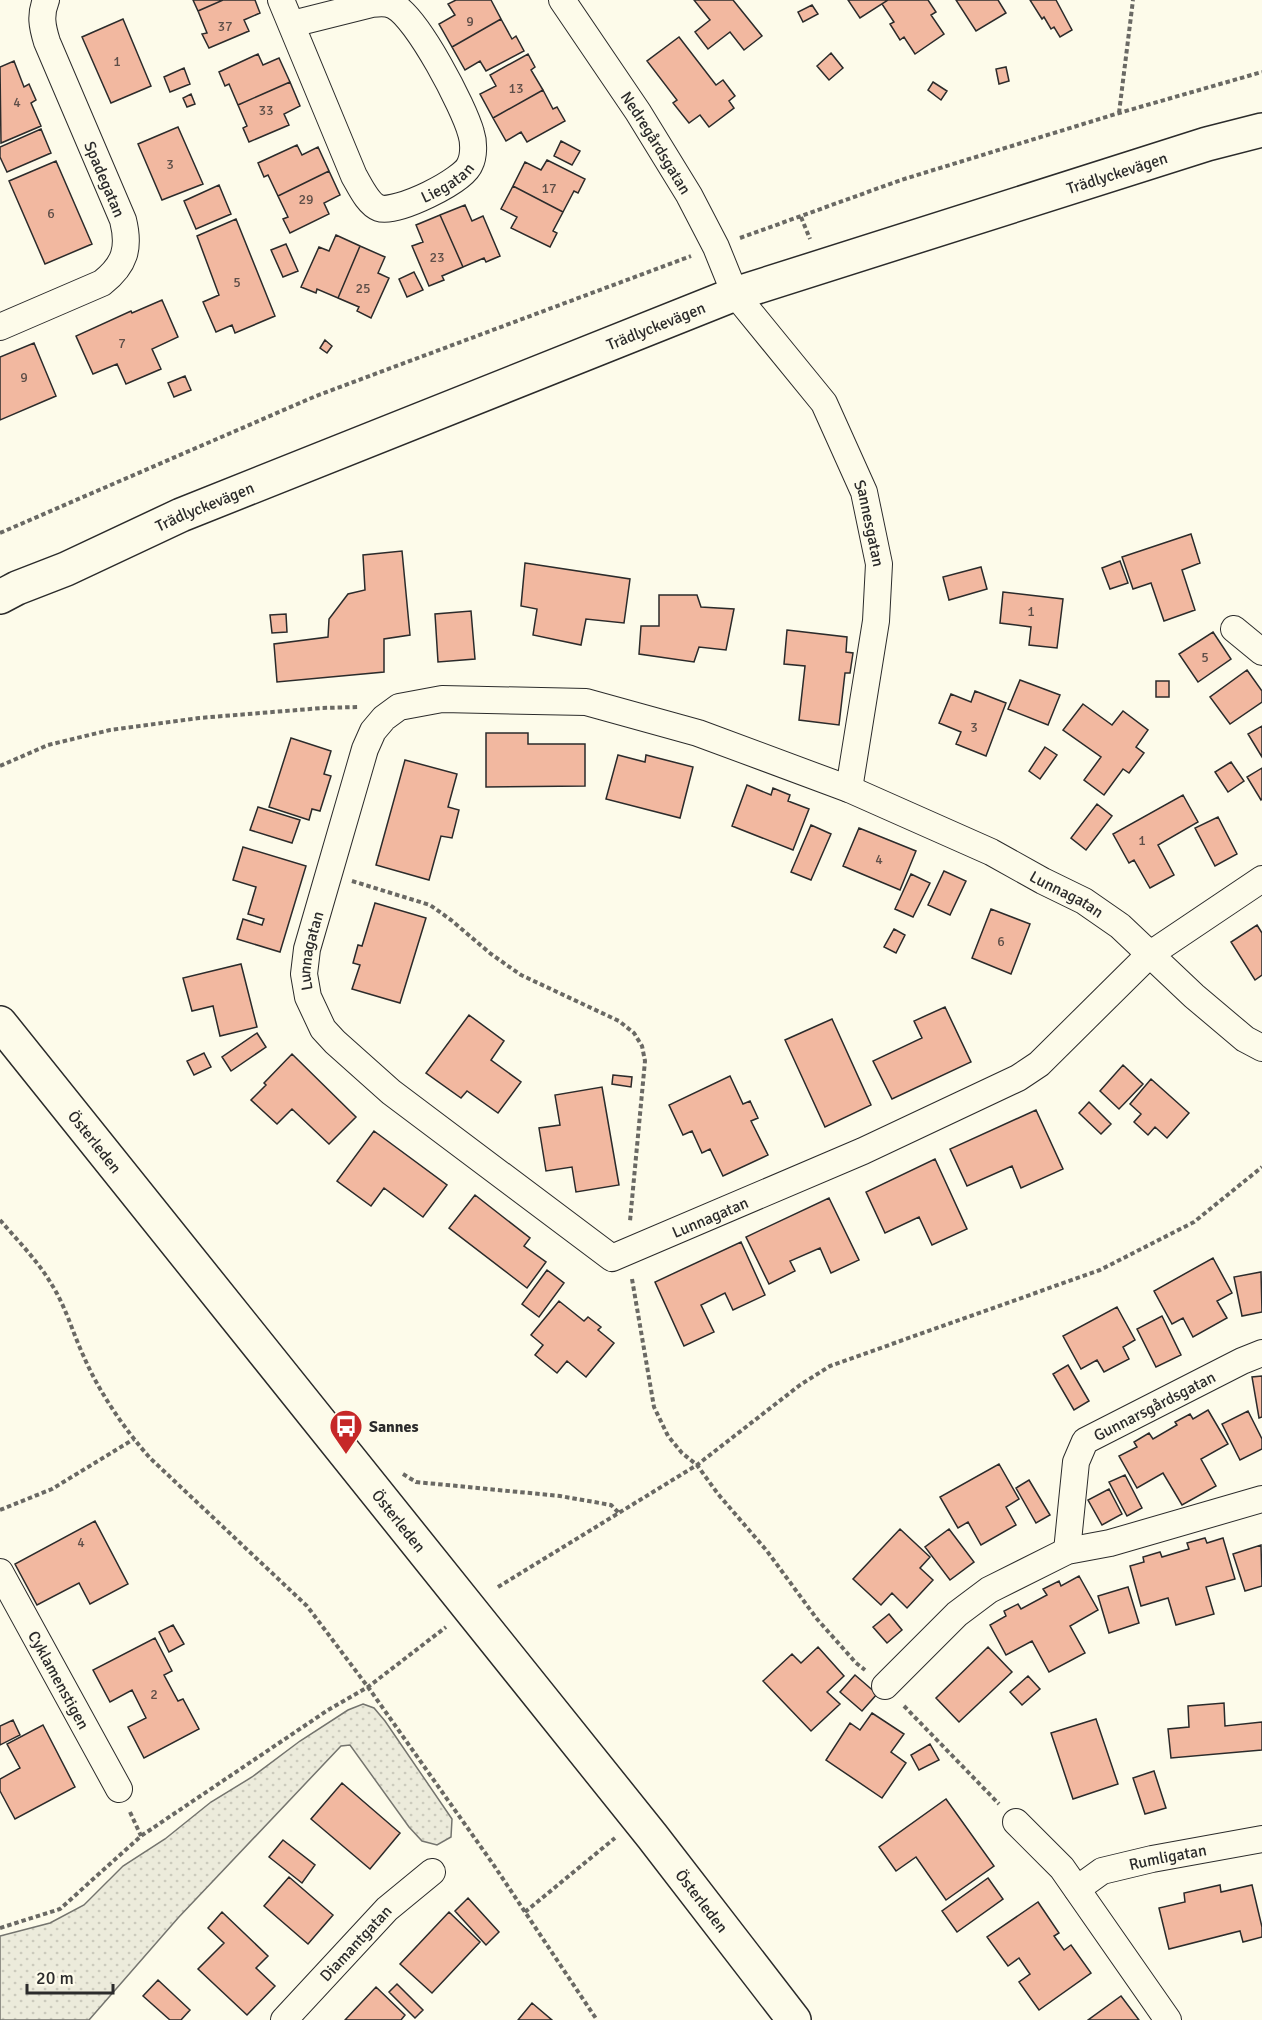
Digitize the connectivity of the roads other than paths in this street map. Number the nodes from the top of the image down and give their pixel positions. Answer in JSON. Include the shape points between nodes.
{"nodes":[{"id":1,"x":46,"y":0,"type":"edge"},
{"id":2,"x":281,"y":0,"type":"edge"},
{"id":3,"x":562,"y":0,"type":"edge"},
{"id":4,"x":292,"y":24,"type":"junction"},
{"id":5,"x":1262,"y":130,"type":"edge"},
{"id":6,"x":735,"y":294,"type":"junction"},
{"id":7,"x":0,"y":327,"type":"edge"},
{"id":8,"x":66,"y":569,"type":"junction"},
{"id":9,"x":0,"y":597,"type":"edge"},
{"id":10,"x":0,"y":612,"type":"edge"},
{"id":11,"x":1234,"y":628,"type":"dead end"},
{"id":12,"x":1262,"y":652,"type":"edge"},
{"id":13,"x":849,"y":789,"type":"junction"},
{"id":14,"x":1262,"y":879,"type":"edge"},
{"id":15,"x":1149,"y":955,"type":"junction"},
{"id":16,"x":0,"y":1023,"type":"edge"},
{"id":17,"x":1262,"y":1048,"type":"edge"},
{"id":18,"x":1262,"y":1353,"type":"edge"},
{"id":19,"x":1262,"y":1499,"type":"edge"},
{"id":20,"x":1067,"y":1551,"type":"junction"},
{"id":21,"x":0,"y":1572,"type":"edge"},
{"id":22,"x":885,"y":1686,"type":"road end"},
{"id":23,"x":119,"y":1789,"type":"dead end"},
{"id":24,"x":1016,"y":1822,"type":"road end"},
{"id":25,"x":1262,"y":1839,"type":"edge"},
{"id":26,"x":432,"y":1872,"type":"dead end"},
{"id":27,"x":1077,"y":1889,"type":"junction"},
{"id":28,"x":284,"y":2020,"type":"edge"},
{"id":29,"x":794,"y":2020,"type":"edge"},
{"id":30,"x":1168,"y":2020,"type":"edge"}],
"edges":[{"from":1,"to":7,"type":"street","name":"Spadegatan","via":[[41,24],[123,220],[127,246],[120,264],[102,283]]},
{"from":2,"to":4,"type":"street","name":"Liegatan"},
{"from":3,"to":6,"type":"street","name":"Nedregårdsgatan","via":[[689,195]]},
{"from":4,"to":4,"type":"street","name":"Liegatan","via":[[354,177],[376,207],[399,207],[464,174],[473,150],[467,118],[416,27],[395,6],[372,4]]},
{"from":5,"to":6,"type":"street","name":"Trädlyckevägen","via":[[1174,154]]},
{"from":6,"to":8,"type":"street","name":"Trädlyckevägen","via":[[181,515]]},
{"from":6,"to":13,"type":"street","name":"Sannesgatan","via":[[824,403],[864,492],[879,564],[876,621]]},
{"from":8,"to":9,"type":"street","name":"Trädlyckevägen"},
{"from":8,"to":10,"type":"street","name":"Trädlyckevägen"},
{"from":11,"to":12,"type":"street"},
{"from":13,"to":15,"type":"street","name":"Lunnagatan","via":[[991,852],[1084,901],[1120,926]]},
{"from":13,"to":15,"type":"street","name":"Lunnagatan","via":[[698,733],[586,702],[442,699],[399,707],[373,731],[365,749],[307,949],[304,974],[308,997],[323,1029],[391,1092],[612,1258],[863,1151],[1018,1078],[1039,1064]]},
{"from":14,"to":15,"type":"street"},
{"from":15,"to":17,"type":"street","name":"Lunnagatan","via":[[1245,1039]]},
{"from":16,"to":29,"type":"street","name":"Österleden","via":[[652,1836]]},
{"from":18,"to":20,"type":"street","name":"Gunnarsgårdsgatan","via":[[1085,1442],[1076,1462]]},
{"from":19,"to":20,"type":"street","via":[[1110,1543]]},
{"from":20,"to":22,"type":"street","via":[[989,1590],[957,1614]]},
{"from":21,"to":23,"type":"street","name":"Cyklamenstigen"},
{"from":24,"to":27,"type":"street","via":[[1062,1868]]},
{"from":25,"to":27,"type":"street","name":"Rumligatan","via":[[1102,1871]]},
{"from":26,"to":28,"type":"street","name":"Diamantgatan","via":[[387,1909]]},
{"from":27,"to":30,"type":"street"}]}
